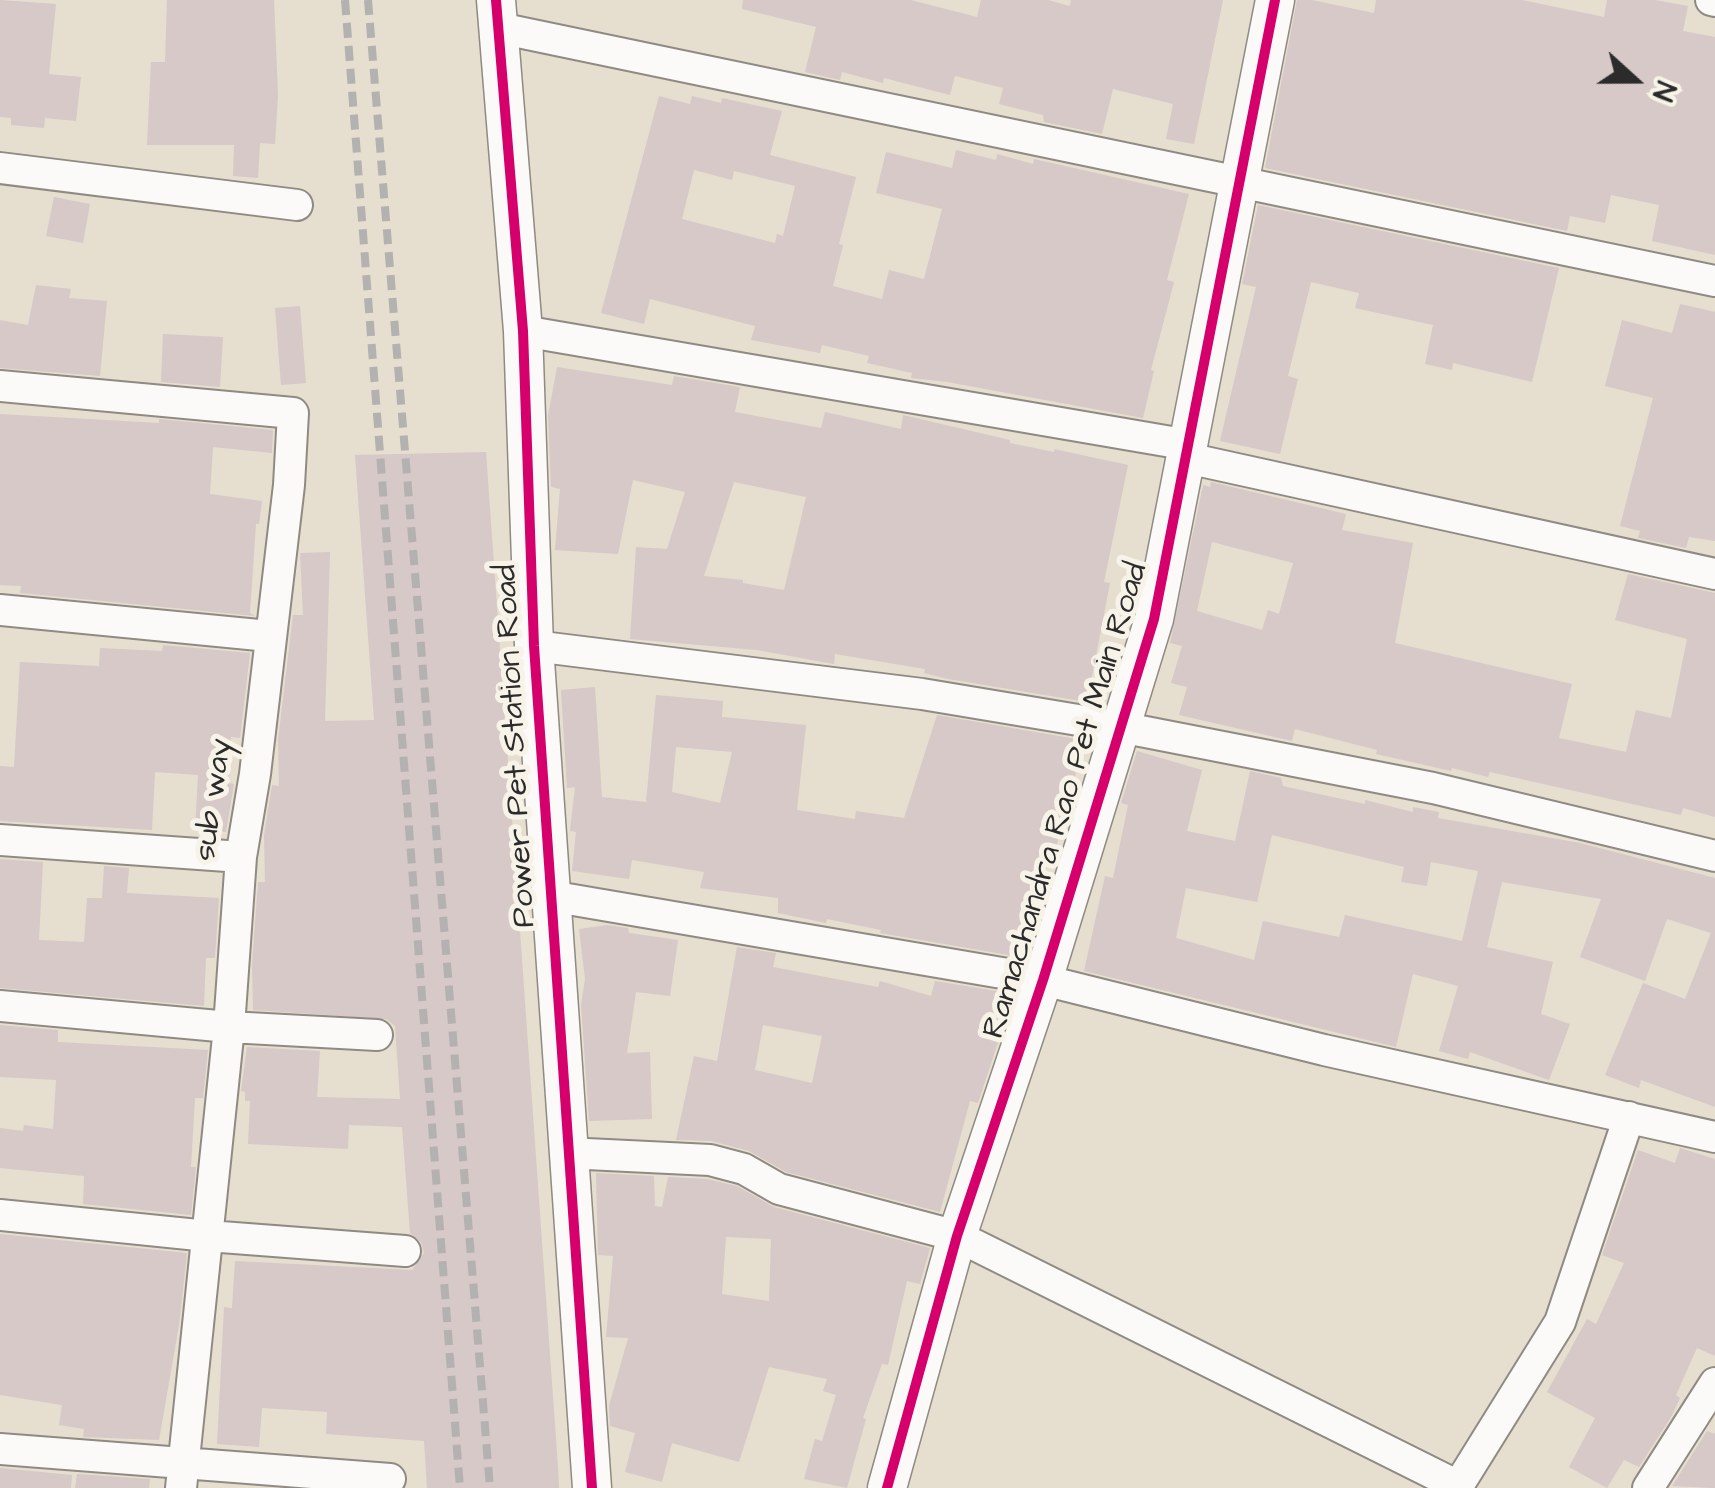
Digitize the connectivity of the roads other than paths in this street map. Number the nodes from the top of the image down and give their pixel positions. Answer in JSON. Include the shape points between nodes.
{"nodes":[{"id":1,"x":1275,"y":0,"type":"edge"},
{"id":2,"x":498,"y":14,"type":"edge"},
{"id":3,"x":0,"y":168,"type":"edge"},
{"id":4,"x":1238,"y":182,"type":"junction"},
{"id":5,"x":297,"y":206,"type":"dead end"},
{"id":6,"x":1715,"y":281,"type":"edge"},
{"id":7,"x":523,"y":331,"type":"junction"},
{"id":8,"x":0,"y":386,"type":"edge"},
{"id":9,"x":1188,"y":452,"type":"junction"},
{"id":10,"x":1715,"y":574,"type":"edge"},
{"id":11,"x":0,"y":610,"type":"edge"},
{"id":12,"x":269,"y":636,"type":"junction"},
{"id":13,"x":534,"y":646,"type":"junction"},
{"id":14,"x":1120,"y":727,"type":"junction"},
{"id":15,"x":0,"y":840,"type":"edge"},
{"id":16,"x":1715,"y":856,"type":"edge"},
{"id":17,"x":241,"y":857,"type":"junction"},
{"id":18,"x":550,"y":896,"type":"junction"},
{"id":19,"x":1043,"y":980,"type":"junction"},
{"id":20,"x":0,"y":1006,"type":"edge"},
{"id":21,"x":229,"y":1027,"type":"junction"},
{"id":22,"x":377,"y":1035,"type":"dead end"},
{"id":23,"x":1629,"y":1117,"type":"junction"},
{"id":24,"x":1715,"y":1137,"type":"edge"},
{"id":25,"x":566,"y":1153,"type":"junction"},
{"id":26,"x":0,"y":1214,"type":"edge"},
{"id":27,"x":208,"y":1236,"type":"junction"},
{"id":28,"x":956,"y":1236,"type":"junction"},
{"id":29,"x":404,"y":1250,"type":"dead end"},
{"id":30,"x":1715,"y":1383,"type":"edge"},
{"id":31,"x":0,"y":1449,"type":"edge"},
{"id":32,"x":182,"y":1476,"type":"edge"},
{"id":33,"x":390,"y":1479,"type":"dead end"},
{"id":34,"x":1460,"y":1487,"type":"edge"},
{"id":35,"x":592,"y":1488,"type":"edge"},
{"id":36,"x":887,"y":1488,"type":"edge"},
{"id":37,"x":1648,"y":1488,"type":"edge"}],
"edges":[{"from":1,"to":4,"type":"street","name":"Ramachandra Rao Pet Main Road"},
{"from":2,"to":4,"type":"street"},
{"from":2,"to":7,"type":"street","name":"Power Pet Station Road"},
{"from":3,"to":5,"type":"street"},
{"from":4,"to":6,"type":"street"},
{"from":4,"to":9,"type":"street","name":"Ramachandra Rao Pet Main Road"},
{"from":7,"to":9,"type":"street"},
{"from":7,"to":13,"type":"street","name":"Power Pet Station Road"},
{"from":8,"to":12,"type":"street","name":"sub way","via":[[292,413]]},
{"from":9,"to":10,"type":"street"},
{"from":9,"to":14,"type":"street","name":"Ramachandra Rao Pet Main Road","via":[[1154,619]]},
{"from":11,"to":12,"type":"street"},
{"from":12,"to":17,"type":"street","name":"sub way"},
{"from":13,"to":14,"type":"street","via":[[922,694]]},
{"from":13,"to":18,"type":"street","name":"Power Pet Station Road"},
{"from":14,"to":16,"type":"street","via":[[1433,788]]},
{"from":14,"to":19,"type":"street","name":"Ramachandra Rao Pet Main Road"},
{"from":15,"to":17,"type":"street"},
{"from":17,"to":21,"type":"street","name":"sub way"},
{"from":18,"to":19,"type":"street"},
{"from":18,"to":25,"type":"street","name":"Power Pet Station Road"},
{"from":19,"to":23,"type":"street"},
{"from":19,"to":28,"type":"street","name":"Ramachandra Rao Pet Main Road"},
{"from":20,"to":21,"type":"street"},
{"from":21,"to":22,"type":"street"},
{"from":21,"to":27,"type":"street","name":"sub way"},
{"from":23,"to":24,"type":"street"},
{"from":23,"to":34,"type":"street","via":[[1560,1322]]},
{"from":25,"to":28,"type":"street","via":[[710,1160],[744,1169],[778,1190]]},
{"from":25,"to":35,"type":"street","name":"Power Pet Station Road"},
{"from":26,"to":27,"type":"street"},
{"from":27,"to":29,"type":"street"},
{"from":27,"to":32,"type":"street","name":"sub way"},
{"from":28,"to":34,"type":"street"},
{"from":28,"to":36,"type":"street","name":"Ramachandra Rao Pet Main Road"},
{"from":30,"to":37,"type":"street"},
{"from":31,"to":32,"type":"street"},
{"from":32,"to":33,"type":"street"}]}
